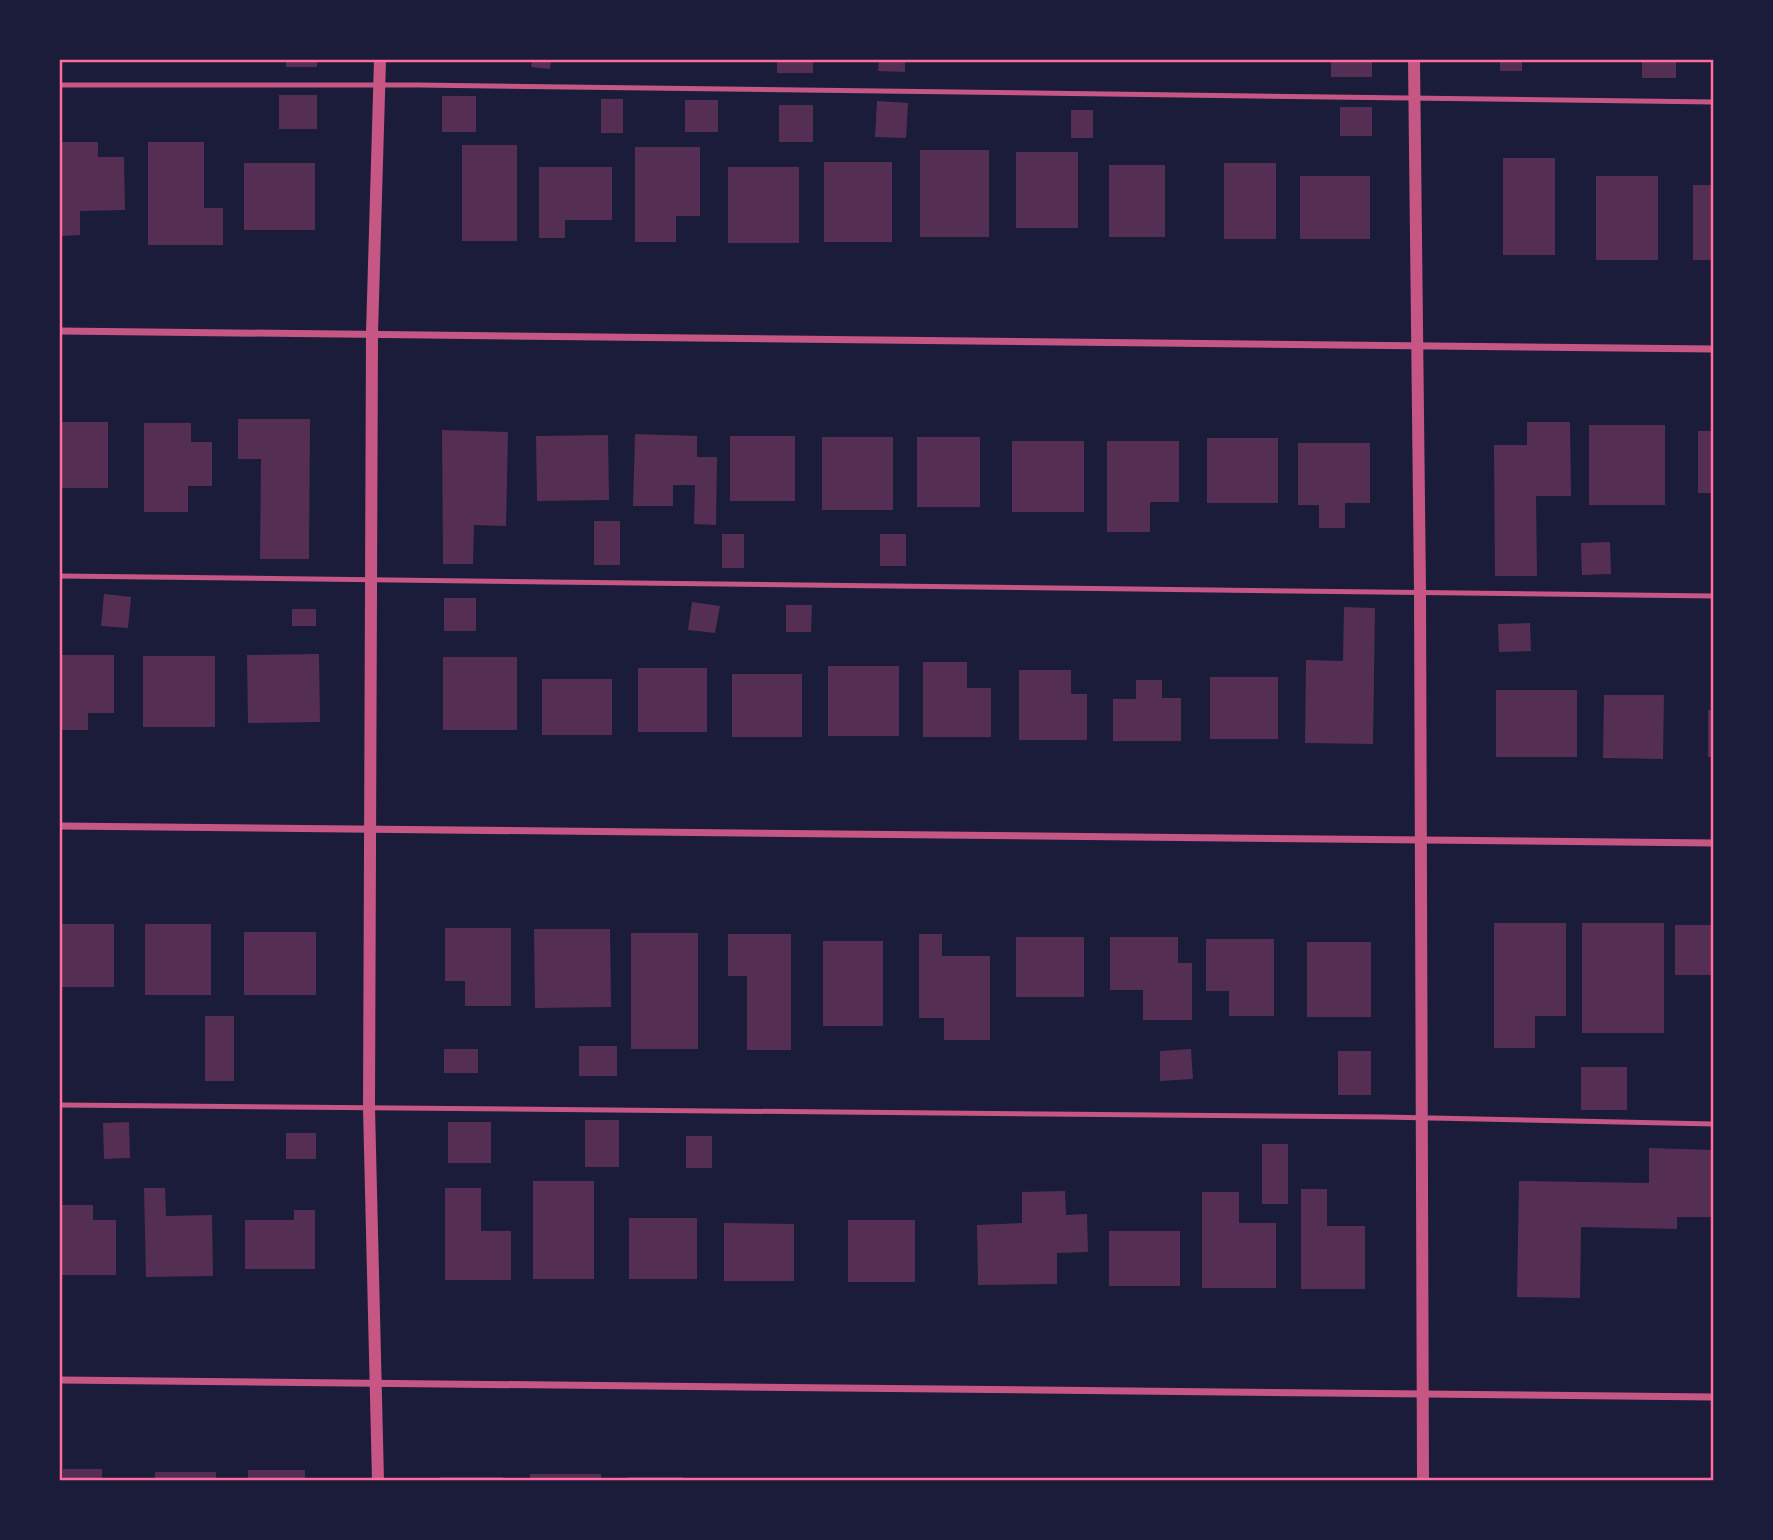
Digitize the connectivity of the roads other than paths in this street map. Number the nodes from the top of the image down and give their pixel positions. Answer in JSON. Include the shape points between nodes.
{"nodes":[{"id":1,"x":380,"y":60,"type":"edge"},
{"id":2,"x":1413,"y":60,"type":"edge"},
{"id":3,"x":60,"y":85,"type":"edge"},
{"id":4,"x":379,"y":86,"type":"junction"},
{"id":5,"x":1414,"y":97,"type":"junction"},
{"id":6,"x":1713,"y":102,"type":"edge"},
{"id":7,"x":60,"y":331,"type":"edge"},
{"id":8,"x":372,"y":332,"type":"junction"},
{"id":9,"x":1418,"y":346,"type":"junction"},
{"id":10,"x":1713,"y":349,"type":"edge"},
{"id":11,"x":60,"y":576,"type":"edge"},
{"id":12,"x":372,"y":580,"type":"junction"},
{"id":13,"x":1420,"y":591,"type":"junction"},
{"id":14,"x":1713,"y":596,"type":"edge"},
{"id":15,"x":60,"y":826,"type":"edge"},
{"id":16,"x":372,"y":829,"type":"junction"},
{"id":17,"x":1420,"y":840,"type":"junction"},
{"id":18,"x":1713,"y":844,"type":"edge"},
{"id":19,"x":60,"y":1105,"type":"edge"},
{"id":20,"x":369,"y":1108,"type":"junction"},
{"id":21,"x":1419,"y":1118,"type":"junction"},
{"id":22,"x":1713,"y":1124,"type":"edge"},
{"id":23,"x":60,"y":1380,"type":"edge"},
{"id":24,"x":377,"y":1384,"type":"junction"},
{"id":25,"x":1422,"y":1393,"type":"junction"},
{"id":26,"x":1713,"y":1398,"type":"edge"},
{"id":27,"x":378,"y":1480,"type":"edge"},
{"id":28,"x":1423,"y":1480,"type":"edge"}],
"edges":[{"from":1,"to":4,"type":"street"},
{"from":2,"to":5,"type":"street"},
{"from":3,"to":4,"type":"lane"},
{"from":4,"to":5,"type":"lane"},
{"from":4,"to":8,"type":"street"},
{"from":5,"to":6,"type":"lane"},
{"from":5,"to":9,"type":"street"},
{"from":7,"to":8,"type":"street"},
{"from":8,"to":9,"type":"street"},
{"from":8,"to":12,"type":"street"},
{"from":9,"to":10,"type":"street"},
{"from":9,"to":13,"type":"street"},
{"from":11,"to":12,"type":"lane"},
{"from":12,"to":13,"type":"lane"},
{"from":12,"to":16,"type":"street"},
{"from":13,"to":14,"type":"lane"},
{"from":13,"to":17,"type":"street"},
{"from":15,"to":16,"type":"street"},
{"from":16,"to":17,"type":"street"},
{"from":16,"to":20,"type":"street"},
{"from":17,"to":18,"type":"street"},
{"from":17,"to":21,"type":"street"},
{"from":19,"to":20,"type":"lane"},
{"from":20,"to":21,"type":"lane"},
{"from":20,"to":24,"type":"street"},
{"from":21,"to":22,"type":"lane"},
{"from":21,"to":25,"type":"street"},
{"from":23,"to":24,"type":"street"},
{"from":24,"to":25,"type":"street"},
{"from":24,"to":27,"type":"street"},
{"from":25,"to":26,"type":"street"},
{"from":25,"to":28,"type":"street"}]}
